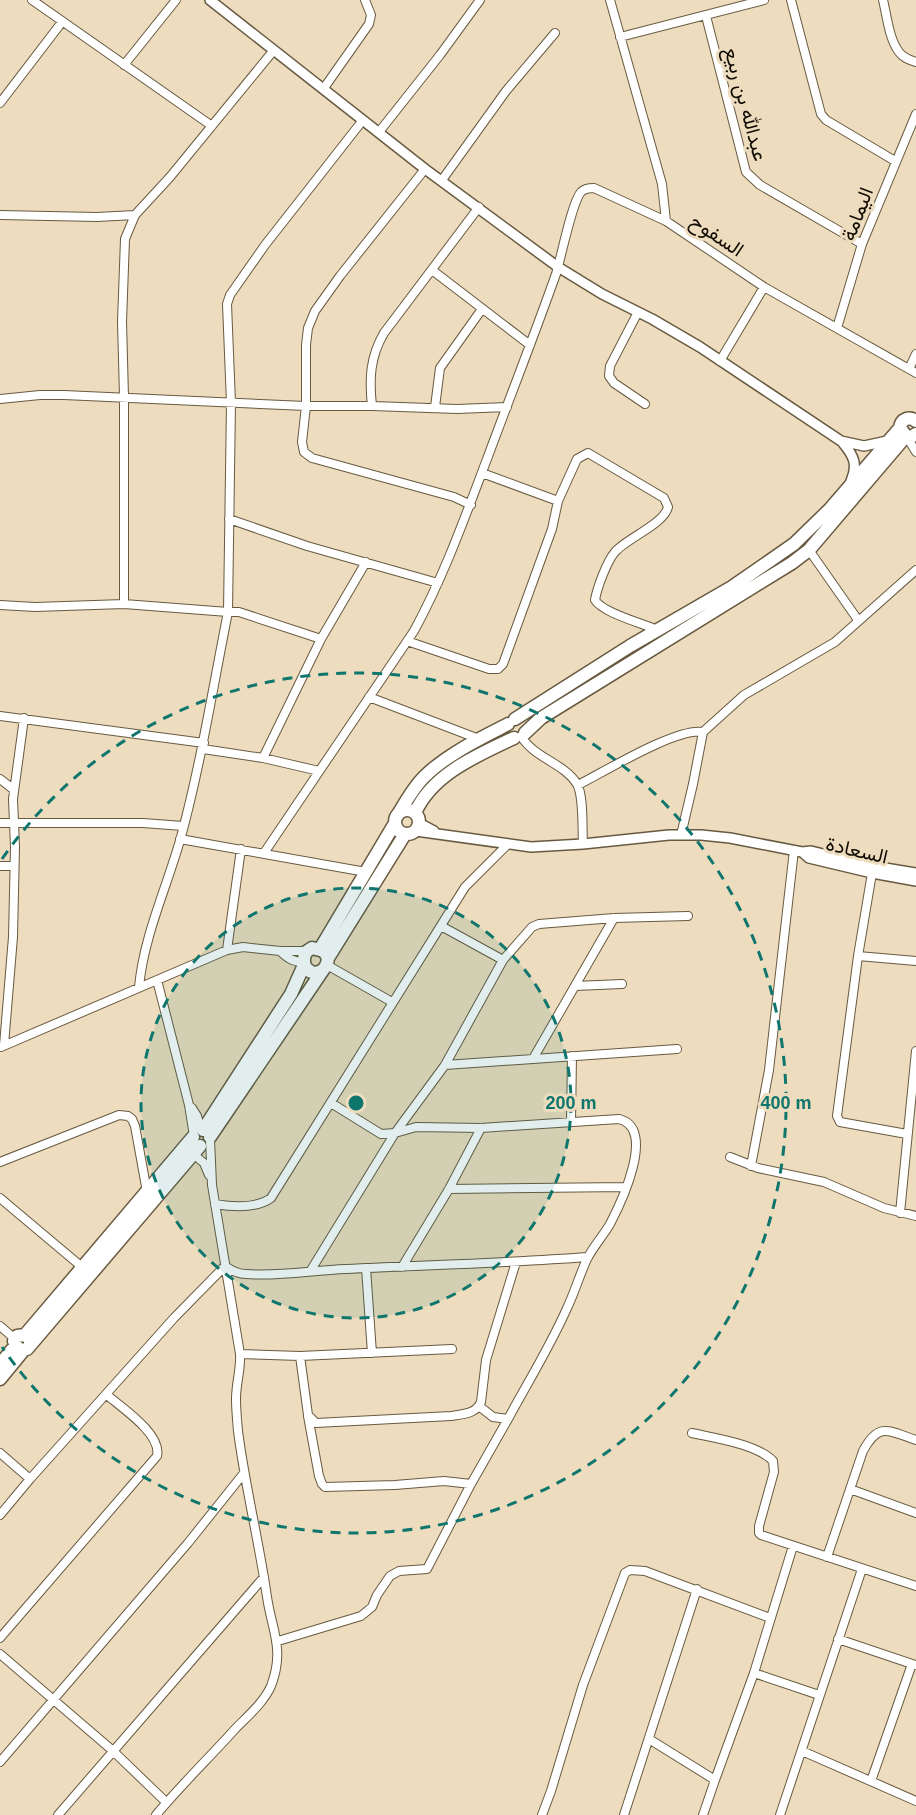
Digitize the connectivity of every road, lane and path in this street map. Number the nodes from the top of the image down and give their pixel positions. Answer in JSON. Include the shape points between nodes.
{"nodes":[{"id":1,"x":32,"y":0,"type":"edge"},
{"id":2,"x":176,"y":0,"type":"edge"},
{"id":3,"x":210,"y":0,"type":"edge"},
{"id":4,"x":365,"y":0,"type":"edge"},
{"id":5,"x":480,"y":0,"type":"edge"},
{"id":6,"x":610,"y":0,"type":"edge"},
{"id":7,"x":764,"y":0,"type":"edge"},
{"id":8,"x":791,"y":0,"type":"edge"},
{"id":9,"x":883,"y":0,"type":"edge"},
{"id":10,"x":706,"y":16,"type":"junction"},
{"id":11,"x":62,"y":22,"type":"junction"},
{"id":12,"x":555,"y":33,"type":"dead end"},
{"id":13,"x":620,"y":37,"type":"junction"},
{"id":14,"x":274,"y":50,"type":"junction"},
{"id":15,"x":916,"y":63,"type":"edge"},
{"id":16,"x":124,"y":65,"type":"junction"},
{"id":17,"x":324,"y":88,"type":"junction"},
{"id":18,"x":0,"y":103,"type":"edge"},
{"id":19,"x":916,"y":114,"type":"edge"},
{"id":20,"x":363,"y":120,"type":"junction"},
{"id":21,"x":212,"y":126,"type":"junction"},
{"id":22,"x":379,"y":132,"type":"junction"},
{"id":23,"x":895,"y":161,"type":"junction"},
{"id":24,"x":425,"y":169,"type":"junction"},
{"id":25,"x":442,"y":180,"type":"junction"},
{"id":26,"x":479,"y":207,"type":"junction"},
{"id":27,"x":0,"y":215,"type":"edge"},
{"id":28,"x":135,"y":215,"type":"junction"},
{"id":29,"x":666,"y":221,"type":"junction"},
{"id":30,"x":862,"y":244,"type":"junction"},
{"id":31,"x":558,"y":267,"type":"junction"},
{"id":32,"x":432,"y":270,"type":"junction"},
{"id":33,"x":765,"y":287,"type":"junction"},
{"id":34,"x":482,"y":309,"type":"junction"},
{"id":35,"x":638,"y":312,"type":"junction"},
{"id":36,"x":837,"y":328,"type":"junction"},
{"id":37,"x":530,"y":345,"type":"junction"},
{"id":38,"x":916,"y":354,"type":"edge"},
{"id":39,"x":720,"y":361,"type":"junction"},
{"id":40,"x":913,"y":371,"type":"edge"},
{"id":41,"x":124,"y":398,"type":"junction"},
{"id":42,"x":0,"y":399,"type":"edge"},
{"id":43,"x":231,"y":403,"type":"junction"},
{"id":44,"x":645,"y":404,"type":"dead end"},
{"id":45,"x":306,"y":406,"type":"junction"},
{"id":46,"x":372,"y":406,"type":"junction"},
{"id":47,"x":435,"y":407,"type":"junction"},
{"id":48,"x":507,"y":407,"type":"junction"},
{"id":49,"x":914,"y":416,"type":"edge"},
{"id":50,"x":910,"y":435,"type":"edge"},
{"id":51,"x":841,"y":441,"type":"junction"},
{"id":52,"x":887,"y":441,"type":"junction"},
{"id":53,"x":916,"y":452,"type":"edge"},
{"id":54,"x":482,"y":473,"type":"junction"},
{"id":55,"x":848,"y":487,"type":"junction"},
{"id":56,"x":558,"y":501,"type":"junction"},
{"id":57,"x":471,"y":505,"type":"junction"},
{"id":58,"x":229,"y":519,"type":"junction"},
{"id":59,"x":809,"y":550,"type":"junction"},
{"id":60,"x":366,"y":562,"type":"junction"},
{"id":61,"x":916,"y":570,"type":"edge"},
{"id":62,"x":438,"y":583,"type":"junction"},
{"id":63,"x":124,"y":604,"type":"junction"},
{"id":64,"x":0,"y":605,"type":"edge"},
{"id":65,"x":228,"y":612,"type":"junction"},
{"id":66,"x":858,"y":620,"type":"junction"},
{"id":67,"x":657,"y":630,"type":"junction"},
{"id":68,"x":321,"y":639,"type":"junction"},
{"id":69,"x":407,"y":641,"type":"junction"},
{"id":70,"x":369,"y":697,"type":"junction"},
{"id":71,"x":0,"y":716,"type":"edge"},
{"id":72,"x":24,"y":718,"type":"junction"},
{"id":73,"x":511,"y":722,"type":"junction"},
{"id":74,"x":703,"y":732,"type":"junction"},
{"id":75,"x":520,"y":736,"type":"junction"},
{"id":76,"x":479,"y":739,"type":"junction"},
{"id":77,"x":203,"y":746,"type":"junction"},
{"id":78,"x":262,"y":758,"type":"junction"},
{"id":79,"x":319,"y":771,"type":"junction"},
{"id":80,"x":0,"y":779,"type":"edge"},
{"id":81,"x":578,"y":785,"type":"junction"},
{"id":82,"x":13,"y":789,"type":"junction"},
{"id":83,"x":396,"y":819,"type":"junction"},
{"id":84,"x":0,"y":823,"type":"edge"},
{"id":85,"x":14,"y":823,"type":"junction"},
{"id":86,"x":414,"y":825,"type":"junction"},
{"id":87,"x":183,"y":826,"type":"junction"},
{"id":88,"x":681,"y":835,"type":"junction"},
{"id":89,"x":180,"y":839,"type":"junction"},
{"id":90,"x":508,"y":844,"type":"junction"},
{"id":91,"x":583,"y":844,"type":"junction"},
{"id":92,"x":241,"y":849,"type":"junction"},
{"id":93,"x":798,"y":851,"type":"junction"},
{"id":94,"x":264,"y":853,"type":"junction"},
{"id":95,"x":0,"y":866,"type":"edge"},
{"id":96,"x":14,"y":866,"type":"junction"},
{"id":97,"x":366,"y":872,"type":"junction"},
{"id":98,"x":872,"y":873,"type":"junction"},
{"id":99,"x":916,"y":873,"type":"edge"},
{"id":100,"x":916,"y":881,"type":"edge"},
{"id":101,"x":688,"y":916,"type":"dead end"},
{"id":102,"x":614,"y":918,"type":"junction"},
{"id":103,"x":441,"y":926,"type":"junction"},
{"id":104,"x":227,"y":950,"type":"junction"},
{"id":105,"x":858,"y":956,"type":"junction"},
{"id":106,"x":305,"y":959,"type":"junction"},
{"id":107,"x":325,"y":960,"type":"junction"},
{"id":108,"x":503,"y":960,"type":"junction"},
{"id":109,"x":916,"y":961,"type":"edge"},
{"id":110,"x":157,"y":980,"type":"junction"},
{"id":111,"x":622,"y":984,"type":"dead end"},
{"id":112,"x":575,"y":986,"type":"junction"},
{"id":113,"x":139,"y":987,"type":"junction"},
{"id":114,"x":393,"y":1002,"type":"junction"},
{"id":115,"x":2,"y":1046,"type":"edge"},
{"id":116,"x":677,"y":1049,"type":"dead end"},
{"id":117,"x":916,"y":1051,"type":"edge"},
{"id":118,"x":572,"y":1056,"type":"junction"},
{"id":119,"x":534,"y":1057,"type":"junction"},
{"id":120,"x":445,"y":1065,"type":"junction"},
{"id":121,"x":331,"y":1103,"type":"junction"},
{"id":122,"x":571,"y":1120,"type":"junction"},
{"id":123,"x":481,"y":1128,"type":"junction"},
{"id":124,"x":395,"y":1133,"type":"junction"},
{"id":125,"x":907,"y":1134,"type":"junction"},
{"id":126,"x":200,"y":1138,"type":"junction"},
{"id":127,"x":730,"y":1157,"type":"dead end"},
{"id":128,"x":0,"y":1162,"type":"edge"},
{"id":129,"x":751,"y":1166,"type":"junction"},
{"id":130,"x":212,"y":1185,"type":"junction"},
{"id":131,"x":626,"y":1187,"type":"junction"},
{"id":132,"x":449,"y":1189,"type":"junction"},
{"id":133,"x":147,"y":1192,"type":"junction"},
{"id":134,"x":0,"y":1198,"type":"edge"},
{"id":135,"x":215,"y":1204,"type":"junction"},
{"id":136,"x":900,"y":1213,"type":"junction"},
{"id":137,"x":916,"y":1216,"type":"edge"},
{"id":138,"x":588,"y":1257,"type":"junction"},
{"id":139,"x":516,"y":1262,"type":"junction"},
{"id":140,"x":225,"y":1266,"type":"junction"},
{"id":141,"x":402,"y":1266,"type":"junction"},
{"id":142,"x":82,"y":1267,"type":"junction"},
{"id":143,"x":366,"y":1268,"type":"junction"},
{"id":144,"x":311,"y":1270,"type":"junction"},
{"id":145,"x":0,"y":1326,"type":"edge"},
{"id":146,"x":21,"y":1343,"type":"junction"},
{"id":147,"x":452,"y":1349,"type":"dead end"},
{"id":148,"x":372,"y":1353,"type":"junction"},
{"id":149,"x":240,"y":1354,"type":"junction"},
{"id":150,"x":300,"y":1356,"type":"junction"},
{"id":151,"x":0,"y":1364,"type":"edge"},
{"id":152,"x":0,"y":1379,"type":"edge"},
{"id":153,"x":107,"y":1395,"type":"junction"},
{"id":154,"x":479,"y":1406,"type":"junction"},
{"id":155,"x":308,"y":1415,"type":"junction"},
{"id":156,"x":508,"y":1419,"type":"junction"},
{"id":157,"x":692,"y":1433,"type":"dead end"},
{"id":158,"x":916,"y":1440,"type":"edge"},
{"id":159,"x":0,"y":1453,"type":"edge"},
{"id":160,"x":244,"y":1473,"type":"junction"},
{"id":161,"x":30,"y":1479,"type":"junction"},
{"id":162,"x":471,"y":1484,"type":"junction"},
{"id":163,"x":850,"y":1489,"type":"junction"},
{"id":164,"x":916,"y":1513,"type":"edge"},
{"id":165,"x":0,"y":1515,"type":"edge"},
{"id":166,"x":793,"y":1546,"type":"junction"},
{"id":167,"x":827,"y":1557,"type":"junction"},
{"id":168,"x":862,"y":1569,"type":"junction"},
{"id":169,"x":264,"y":1577,"type":"junction"},
{"id":170,"x":916,"y":1586,"type":"edge"},
{"id":171,"x":697,"y":1589,"type":"junction"},
{"id":172,"x":770,"y":1618,"type":"junction"},
{"id":173,"x":0,"y":1638,"type":"edge"},
{"id":174,"x":838,"y":1639,"type":"junction"},
{"id":175,"x":278,"y":1641,"type":"junction"},
{"id":176,"x":0,"y":1654,"type":"edge"},
{"id":177,"x":914,"y":1665,"type":"edge"},
{"id":178,"x":754,"y":1672,"type":"junction"},
{"id":179,"x":819,"y":1695,"type":"junction"},
{"id":180,"x":54,"y":1700,"type":"junction"},
{"id":181,"x":649,"y":1739,"type":"junction"},
{"id":182,"x":112,"y":1750,"type":"junction"},
{"id":183,"x":802,"y":1751,"type":"junction"},
{"id":184,"x":0,"y":1762,"type":"edge"},
{"id":185,"x":715,"y":1780,"type":"junction"},
{"id":186,"x":871,"y":1781,"type":"junction"},
{"id":187,"x":916,"y":1801,"type":"edge"},
{"id":188,"x":166,"y":1802,"type":"junction"},
{"id":189,"x":58,"y":1815,"type":"edge"},
{"id":190,"x":156,"y":1815,"type":"edge"},
{"id":191,"x":542,"y":1815,"type":"edge"},
{"id":192,"x":624,"y":1815,"type":"edge"},
{"id":193,"x":704,"y":1815,"type":"edge"},
{"id":194,"x":780,"y":1815,"type":"edge"}],
"edges":[{"from":1,"to":11,"type":"street"},
{"from":2,"to":16,"type":"street"},
{"from":3,"to":14,"type":"street"},
{"from":4,"to":17,"type":"street","via":[[371,15],[369,24]]},
{"from":5,"to":22,"type":"street"},
{"from":6,"to":13,"type":"street","name":"السفوح"},
{"from":7,"to":10,"type":"street"},
{"from":8,"to":23,"type":"street","via":[[821,114]]},
{"from":9,"to":15,"type":"street","via":[[899,52]]},
{"from":10,"to":13,"type":"street"},
{"from":10,"to":30,"type":"street","name":"عبدالله بن ربيع","via":[[748,176]]},
{"from":11,"to":16,"type":"street"},
{"from":11,"to":18,"type":"street"},
{"from":12,"to":25,"type":"street","via":[[506,91]]},
{"from":13,"to":29,"type":"street","name":"السفوح","via":[[662,184]]},
{"from":14,"to":17,"type":"street"},
{"from":14,"to":21,"type":"street"},
{"from":16,"to":21,"type":"street"},
{"from":17,"to":20,"type":"street"},
{"from":19,"to":23,"type":"street","name":"اليمامة"},
{"from":20,"to":22,"type":"street"},
{"from":20,"to":43,"type":"street","via":[[230,295],[227,313]]},
{"from":21,"to":28,"type":"street"},
{"from":22,"to":24,"type":"street"},
{"from":23,"to":30,"type":"street","name":"اليمامة"},
{"from":24,"to":25,"type":"street"},
{"from":24,"to":45,"type":"street","via":[[315,312],[307,336]]},
{"from":25,"to":26,"type":"street"},
{"from":26,"to":31,"type":"street"},
{"from":26,"to":32,"type":"street"},
{"from":27,"to":28,"type":"street"},
{"from":28,"to":41,"type":"street","via":[[123,249]]},
{"from":29,"to":31,"type":"street","via":[[594,188],[586,188],[575,205]]},
{"from":29,"to":33,"type":"street","name":"السفوح"},
{"from":30,"to":36,"type":"street","name":"اليمامة"},
{"from":31,"to":35,"type":"street"},
{"from":31,"to":37,"type":"street"},
{"from":32,"to":34,"type":"street"},
{"from":32,"to":46,"type":"street","via":[[377,345],[371,367]]},
{"from":33,"to":36,"type":"street","name":"السفوح"},
{"from":33,"to":39,"type":"street"},
{"from":34,"to":37,"type":"street"},
{"from":34,"to":47,"type":"street","via":[[440,368]]},
{"from":35,"to":39,"type":"street"},
{"from":35,"to":44,"type":"street","via":[[610,366],[609,376]]},
{"from":36,"to":40,"type":"street","name":"السفوح"},
{"from":37,"to":48,"type":"street"},
{"from":38,"to":40,"type":"street"},
{"from":39,"to":51,"type":"street"},
{"from":41,"to":42,"type":"street","via":[[40,395]]},
{"from":41,"to":43,"type":"street"},
{"from":41,"to":63,"type":"street"},
{"from":43,"to":45,"type":"street"},
{"from":43,"to":58,"type":"street"},
{"from":45,"to":46,"type":"street"},
{"from":45,"to":57,"type":"street","via":[[304,452],[312,458],[445,494]]},
{"from":46,"to":47,"type":"street"},
{"from":47,"to":48,"type":"street"},
{"from":48,"to":54,"type":"street"},
{"from":49,"to":50,"type":"main road","via":[[902,423]]},
{"from":50,"to":52,"type":"main road"},
{"from":50,"to":53,"type":"street"},
{"from":50,"to":59,"type":"main road"},
{"from":51,"to":52,"type":"street","via":[[864,446]]},
{"from":51,"to":55,"type":"street","via":[[855,463]]},
{"from":52,"to":55,"type":"main road"},
{"from":54,"to":56,"type":"street"},
{"from":54,"to":57,"type":"street"},
{"from":55,"to":67,"type":"main road","via":[[794,544],[732,587]]},
{"from":56,"to":67,"type":"street","via":[[577,459],[588,453],[664,498],[668,507],[665,515],[611,557],[595,600],[606,609]]},
{"from":56,"to":69,"type":"street","via":[[552,529],[498,669]]},
{"from":57,"to":62,"type":"street"},
{"from":58,"to":60,"type":"street"},
{"from":58,"to":65,"type":"street"},
{"from":59,"to":66,"type":"street"},
{"from":59,"to":75,"type":"main road","via":[[541,718]]},
{"from":60,"to":62,"type":"street"},
{"from":60,"to":68,"type":"street"},
{"from":61,"to":66,"type":"street"},
{"from":62,"to":69,"type":"street"},
{"from":63,"to":64,"type":"street"},
{"from":63,"to":65,"type":"street"},
{"from":65,"to":68,"type":"street","via":[[239,612]]},
{"from":65,"to":77,"type":"street"},
{"from":66,"to":74,"type":"street","via":[[822,651],[744,695]]},
{"from":67,"to":73,"type":"main road"},
{"from":68,"to":78,"type":"street"},
{"from":69,"to":70,"type":"street"},
{"from":70,"to":76,"type":"street"},
{"from":70,"to":79,"type":"street"},
{"from":71,"to":72,"type":"street"},
{"from":72,"to":77,"type":"street"},
{"from":72,"to":82,"type":"street"},
{"from":73,"to":75,"type":"main road","via":[[520,720],[525,724]]},
{"from":73,"to":76,"type":"main road"},
{"from":74,"to":81,"type":"street","via":[[692,731],[665,741]]},
{"from":74,"to":88,"type":"street"},
{"from":75,"to":81,"type":"street","via":[[527,746]]},
{"from":75,"to":86,"type":"main road","via":[[466,763],[435,784],[420,803]]},
{"from":76,"to":83,"type":"main road","via":[[424,777]]},
{"from":77,"to":78,"type":"street"},
{"from":77,"to":87,"type":"street"},
{"from":78,"to":79,"type":"street"},
{"from":79,"to":94,"type":"street"},
{"from":80,"to":82,"type":"street"},
{"from":81,"to":91,"type":"street"},
{"from":82,"to":85,"type":"street"},
{"from":83,"to":86,"type":"main road","via":[[398,830]]},
{"from":83,"to":86,"type":"main road","via":[[404,811]]},
{"from":83,"to":97,"type":"main road"},
{"from":84,"to":85,"type":"street"},
{"from":85,"to":87,"type":"street"},
{"from":85,"to":96,"type":"street"},
{"from":86,"to":90,"type":"street","via":[[439,834]]},
{"from":86,"to":107,"type":"main road"},
{"from":87,"to":89,"type":"street"},
{"from":88,"to":91,"type":"street"},
{"from":88,"to":93,"type":"street","via":[[730,838]]},
{"from":89,"to":92,"type":"street"},
{"from":89,"to":113,"type":"street","via":[[146,945]]},
{"from":90,"to":91,"type":"street"},
{"from":90,"to":103,"type":"street","via":[[465,887]]},
{"from":92,"to":94,"type":"street"},
{"from":92,"to":104,"type":"street"},
{"from":93,"to":98,"type":"street","name":"السعادة","via":[[809,858]]},
{"from":93,"to":99,"type":"street","name":"السعادة"},
{"from":93,"to":129,"type":"street","via":[[769,1070]]},
{"from":94,"to":97,"type":"street"},
{"from":95,"to":96,"type":"street"},
{"from":96,"to":115,"type":"street","via":[[13,937]]},
{"from":97,"to":107,"type":"main road"},
{"from":98,"to":100,"type":"street","name":"السعادة"},
{"from":98,"to":105,"type":"street"},
{"from":101,"to":102,"type":"street"},
{"from":102,"to":108,"type":"street","via":[[539,924]]},
{"from":102,"to":112,"type":"street"},
{"from":103,"to":108,"type":"street"},
{"from":103,"to":114,"type":"street"},
{"from":104,"to":106,"type":"street","via":[[243,947],[280,951]]},
{"from":104,"to":110,"type":"street"},
{"from":105,"to":109,"type":"street"},
{"from":105,"to":125,"type":"street","via":[[838,1120]]},
{"from":106,"to":107,"type":"main road","via":[[312,948]]},
{"from":106,"to":107,"type":"main road","via":[[313,972]]},
{"from":106,"to":126,"type":"main road","via":[[291,994]]},
{"from":107,"to":114,"type":"street"},
{"from":107,"to":126,"type":"main road"},
{"from":108,"to":120,"type":"street"},
{"from":110,"to":113,"type":"street"},
{"from":110,"to":126,"type":"street"},
{"from":111,"to":112,"type":"street"},
{"from":112,"to":119,"type":"street"},
{"from":113,"to":115,"type":"street"},
{"from":114,"to":121,"type":"street"},
{"from":116,"to":118,"type":"street"},
{"from":117,"to":125,"type":"street"},
{"from":118,"to":119,"type":"street"},
{"from":118,"to":122,"type":"street"},
{"from":119,"to":120,"type":"street"},
{"from":120,"to":124,"type":"street"},
{"from":121,"to":124,"type":"street","via":[[381,1134]]},
{"from":121,"to":135,"type":"street","via":[[271,1198],[255,1205]]},
{"from":122,"to":123,"type":"street"},
{"from":122,"to":131,"type":"street","via":[[619,1119],[632,1126],[636,1150]]},
{"from":123,"to":124,"type":"street","via":[[416,1127]]},
{"from":123,"to":132,"type":"street"},
{"from":124,"to":144,"type":"street"},
{"from":125,"to":136,"type":"street"},
{"from":126,"to":130,"type":"street"},
{"from":126,"to":130,"type":"street"},
{"from":126,"to":133,"type":"main road"},
{"from":126,"to":146,"type":"main road"},
{"from":127,"to":129,"type":"street"},
{"from":128,"to":133,"type":"street","via":[[123,1115],[132,1119],[135,1126]]},
{"from":129,"to":136,"type":"street","via":[[824,1182]]},
{"from":130,"to":135,"type":"street"},
{"from":131,"to":132,"type":"street"},
{"from":131,"to":138,"type":"street","via":[[609,1226]]},
{"from":132,"to":141,"type":"street"},
{"from":133,"to":142,"type":"main road"},
{"from":134,"to":142,"type":"street"},
{"from":135,"to":140,"type":"street"},
{"from":136,"to":137,"type":"street"},
{"from":138,"to":139,"type":"street"},
{"from":138,"to":156,"type":"street","via":[[568,1306]]},
{"from":139,"to":141,"type":"street"},
{"from":139,"to":154,"type":"street","via":[[486,1360]]},
{"from":140,"to":144,"type":"street","via":[[244,1274]]},
{"from":140,"to":149,"type":"street"},
{"from":140,"to":153,"type":"street"},
{"from":141,"to":143,"type":"street"},
{"from":142,"to":146,"type":"main road"},
{"from":143,"to":144,"type":"street"},
{"from":143,"to":148,"type":"street"},
{"from":145,"to":146,"type":"street"},
{"from":146,"to":151,"type":"main road"},
{"from":146,"to":152,"type":"main road"},
{"from":147,"to":148,"type":"street"},
{"from":148,"to":150,"type":"street"},
{"from":149,"to":150,"type":"street"},
{"from":149,"to":160,"type":"street","via":[[236,1399]]},
{"from":150,"to":155,"type":"street"},
{"from":153,"to":161,"type":"street"},
{"from":153,"to":173,"type":"street","via":[[153,1435],[158,1456]]},
{"from":154,"to":155,"type":"street","via":[[470,1413],[451,1416],[386,1420],[316,1423]]},
{"from":154,"to":156,"type":"street","via":[[493,1417]]},
{"from":155,"to":162,"type":"street","via":[[319,1476],[325,1487],[444,1481]]},
{"from":156,"to":162,"type":"street"},
{"from":157,"to":166,"type":"street","via":[[742,1446],[773,1461],[774,1472],[759,1533]]},
{"from":158,"to":163,"type":"street","via":[[892,1432],[877,1432],[863,1451]]},
{"from":159,"to":161,"type":"street"},
{"from":160,"to":169,"type":"street"},
{"from":160,"to":180,"type":"street"},
{"from":161,"to":165,"type":"street"},
{"from":162,"to":175,"type":"street","via":[[427,1569],[399,1570],[390,1576],[372,1607],[361,1616]]},
{"from":163,"to":164,"type":"street"},
{"from":163,"to":167,"type":"street"},
{"from":166,"to":167,"type":"street"},
{"from":166,"to":172,"type":"street"},
{"from":167,"to":168,"type":"street"},
{"from":168,"to":170,"type":"street"},
{"from":168,"to":174,"type":"street"},
{"from":169,"to":175,"type":"street"},
{"from":169,"to":182,"type":"street"},
{"from":171,"to":172,"type":"street"},
{"from":171,"to":181,"type":"street"},
{"from":171,"to":191,"type":"street","via":[[645,1571],[625,1573],[583,1685]]},
{"from":172,"to":178,"type":"street"},
{"from":174,"to":177,"type":"street"},
{"from":174,"to":179,"type":"street"},
{"from":175,"to":188,"type":"street","via":[[270,1688]]},
{"from":176,"to":180,"type":"street"},
{"from":177,"to":186,"type":"street"},
{"from":178,"to":179,"type":"street"},
{"from":178,"to":185,"type":"street"},
{"from":179,"to":183,"type":"street"},
{"from":180,"to":182,"type":"street"},
{"from":180,"to":184,"type":"street"},
{"from":181,"to":185,"type":"street"},
{"from":181,"to":192,"type":"street"},
{"from":182,"to":188,"type":"street"},
{"from":182,"to":189,"type":"street"},
{"from":183,"to":186,"type":"street"},
{"from":183,"to":194,"type":"street"},
{"from":185,"to":193,"type":"street"},
{"from":186,"to":187,"type":"street"},
{"from":188,"to":190,"type":"street"}]}
